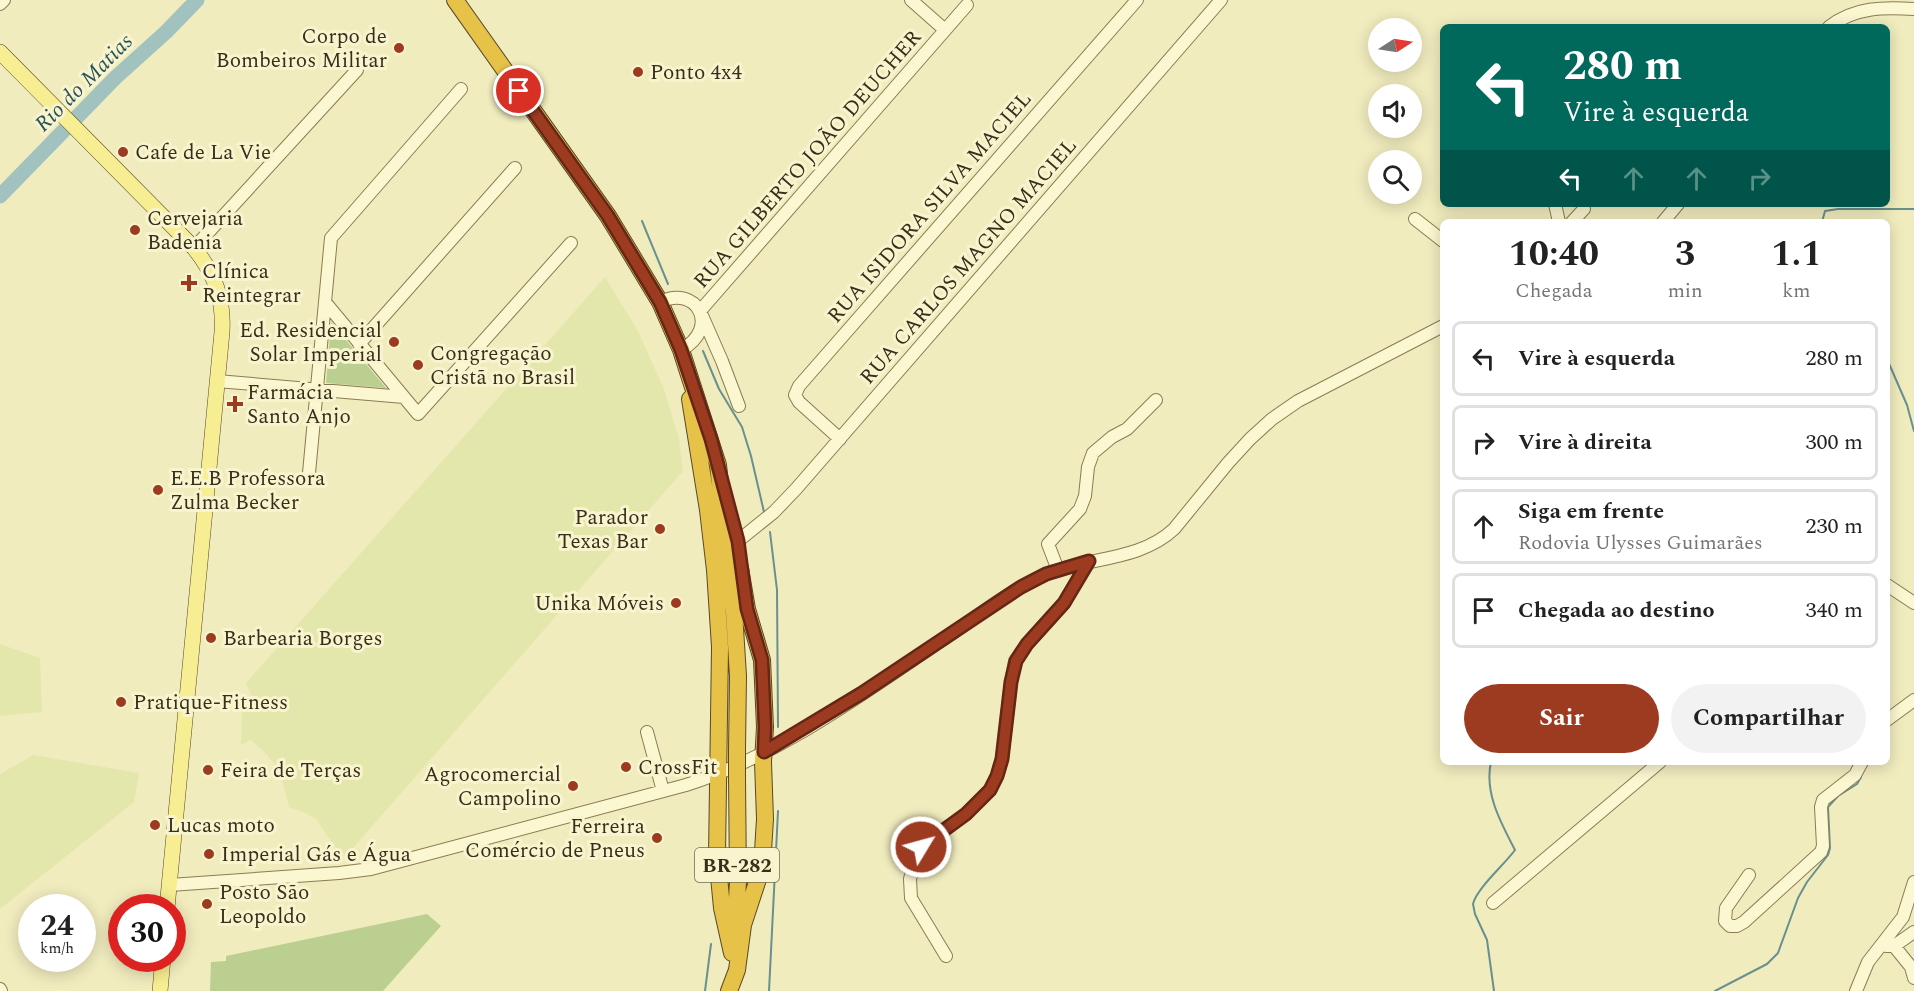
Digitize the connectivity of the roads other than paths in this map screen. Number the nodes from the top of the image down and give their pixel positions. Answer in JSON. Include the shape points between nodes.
{"nodes":[{"id":1,"x":4,"y":0,"type":"edge"},
{"id":2,"x":455,"y":0,"type":"edge"},
{"id":3,"x":911,"y":0,"type":"edge"},
{"id":4,"x":1137,"y":0,"type":"edge"},
{"id":5,"x":1221,"y":0,"type":"edge"},
{"id":6,"x":1869,"y":0,"type":"edge"},
{"id":7,"x":0,"y":4,"type":"edge"},
{"id":8,"x":966,"y":6,"type":"dead end"},
{"id":9,"x":1914,"y":9,"type":"edge"},
{"id":10,"x":1859,"y":12,"type":"junction"},
{"id":11,"x":1834,"y":24,"type":"edge"},
{"id":12,"x":945,"y":30,"type":"junction"},
{"id":13,"x":0,"y":52,"type":"edge"},
{"id":14,"x":357,"y":70,"type":"dead end"},
{"id":15,"x":461,"y":89,"type":"dead end"},
{"id":16,"x":515,"y":168,"type":"dead end"},
{"id":17,"x":1676,"y":207,"type":"edge"},
{"id":18,"x":1584,"y":209,"type":"dead end"},
{"id":19,"x":1415,"y":219,"type":"dead end"},
{"id":20,"x":1575,"y":219,"type":"edge"},
{"id":21,"x":1666,"y":219,"type":"edge"},
{"id":22,"x":1440,"y":239,"type":"edge"},
{"id":23,"x":571,"y":243,"type":"dead end"},
{"id":24,"x":194,"y":248,"type":"junction"},
{"id":25,"x":325,"y":302,"type":"junction"},
{"id":26,"x":660,"y":302,"type":"junction"},
{"id":27,"x":700,"y":311,"type":"junction"},
{"id":28,"x":1440,"y":328,"type":"edge"},
{"id":29,"x":359,"y":344,"type":"junction"},
{"id":30,"x":683,"y":355,"type":"junction"},
{"id":31,"x":217,"y":381,"type":"junction"},
{"id":32,"x":317,"y":390,"type":"junction"},
{"id":33,"x":404,"y":397,"type":"junction"},
{"id":34,"x":1155,"y":400,"type":"dead end"},
{"id":35,"x":739,"y":406,"type":"dead end"},
{"id":36,"x":840,"y":439,"type":"junction"},
{"id":37,"x":718,"y":465,"type":"junction"},
{"id":38,"x":309,"y":473,"type":"dead end"},
{"id":39,"x":738,"y":541,"type":"junction"},
{"id":40,"x":1089,"y":561,"type":"junction"},
{"id":41,"x":1058,"y":570,"type":"junction"},
{"id":42,"x":1890,"y":587,"type":"edge"},
{"id":43,"x":1914,"y":603,"type":"edge"},
{"id":44,"x":1914,"y":700,"type":"edge"},
{"id":45,"x":1890,"y":718,"type":"edge"},
{"id":46,"x":647,"y":732,"type":"dead end"},
{"id":47,"x":764,"y":752,"type":"junction"},
{"id":48,"x":1656,"y":765,"type":"edge"},
{"id":49,"x":1861,"y":765,"type":"edge"},
{"id":50,"x":718,"y":774,"type":"junction"},
{"id":51,"x":663,"y":791,"type":"junction"},
{"id":52,"x":1749,"y":875,"type":"dead end"},
{"id":53,"x":1914,"y":882,"type":"edge"},
{"id":54,"x":170,"y":885,"type":"junction"},
{"id":55,"x":169,"y":894,"type":"edge"},
{"id":56,"x":1493,"y":903,"type":"dead end"},
{"id":57,"x":1914,"y":932,"type":"edge"},
{"id":58,"x":1888,"y":946,"type":"junction"},
{"id":59,"x":732,"y":953,"type":"junction"},
{"id":60,"x":946,"y":956,"type":"dead end"},
{"id":61,"x":162,"y":972,"type":"edge"},
{"id":62,"x":1914,"y":978,"type":"edge"},
{"id":63,"x":160,"y":991,"type":"edge"},
{"id":64,"x":727,"y":991,"type":"edge"},
{"id":65,"x":1856,"y":991,"type":"edge"}],
"edges":[{"from":1,"to":7,"type":"street"},
{"from":2,"to":26,"type":"highway","number":"BR-282","via":[[608,216]]},
{"from":3,"to":12,"type":"street"},
{"from":4,"to":36,"type":"street","name":"RUA ISIDORA SILVA MACIEL","via":[[799,386],[797,399]]},
{"from":5,"to":36,"type":"street","name":"RUA CARLOS MAGNO MACIEL"},
{"from":6,"to":10,"type":"street"},
{"from":8,"to":12,"type":"street","name":"RUA GILBERTO JOÃO DEUCHER"},
{"from":9,"to":10,"type":"street","via":[[1887,7]]},
{"from":10,"to":11,"type":"street"},
{"from":12,"to":27,"type":"street","name":"RUA GILBERTO JOÃO DEUCHER"},
{"from":13,"to":24,"type":"main road"},
{"from":14,"to":24,"type":"street"},
{"from":15,"to":25,"type":"street","via":[[331,238]]},
{"from":16,"to":29,"type":"street"},
{"from":17,"to":21,"type":"street"},
{"from":18,"to":20,"type":"street"},
{"from":19,"to":22,"type":"street"},
{"from":23,"to":33,"type":"street","via":[[418,414]]},
{"from":24,"to":31,"type":"main road","via":[[213,275],[220,297]]},
{"from":25,"to":29,"type":"street"},
{"from":25,"to":32,"type":"street"},
{"from":26,"to":27,"type":"street","via":[[689,300]]},
{"from":26,"to":30,"type":"highway","number":"BR-282"},
{"from":27,"to":30,"type":"street","via":[[702,329]]},
{"from":27,"to":35,"type":"street"},
{"from":28,"to":40,"type":"street","via":[[1298,401],[1272,419],[1228,463],[1164,539],[1141,550]]},
{"from":29,"to":33,"type":"street"},
{"from":30,"to":37,"type":"highway","number":"BR-282"},
{"from":30,"to":50,"type":"highway","via":[[715,570],[720,648]]},
{"from":31,"to":32,"type":"street"},
{"from":31,"to":54,"type":"main road"},
{"from":32,"to":33,"type":"street"},
{"from":32,"to":38,"type":"street"},
{"from":34,"to":41,"type":"street","via":[[1127,429],[1093,453],[1080,509],[1048,544]]},
{"from":36,"to":39,"type":"street","name":"RUA CARLOS MAGNO MACIEL","via":[[774,512]]},
{"from":37,"to":39,"type":"highway"},
{"from":37,"to":59,"type":"highway","number":"BR-282","bridge":true,"via":[[738,676],[738,882]]},
{"from":39,"to":47,"type":"highway","via":[[747,609],[762,660]]},
{"from":40,"to":41,"type":"street"},
{"from":40,"to":60,"type":"street","via":[[1064,603],[1016,661],[1002,759],[990,790],[918,852],[910,879],[911,898]]},
{"from":41,"to":47,"type":"street","via":[[1021,587],[855,698]]},
{"from":42,"to":43,"type":"street"},
{"from":44,"to":45,"type":"street"},
{"from":46,"to":51,"type":"street"},
{"from":47,"to":50,"type":"street"},
{"from":47,"to":64,"type":"highway","via":[[762,867],[743,925],[737,970]]},
{"from":48,"to":56,"type":"street"},
{"from":49,"to":52,"type":"street","via":[[1855,775],[1823,800],[1821,852],[1744,922],[1730,926],[1725,911]]},
{"from":50,"to":51,"type":"street"},
{"from":50,"to":59,"type":"highway","via":[[717,868]]},
{"from":51,"to":54,"type":"street","via":[[371,868]]},
{"from":53,"to":58,"type":"street"},
{"from":54,"to":55,"type":"main road"},
{"from":57,"to":58,"type":"street"},
{"from":58,"to":62,"type":"street","via":[[1911,967]]},
{"from":58,"to":65,"type":"street","via":[[1864,968]]},
{"from":59,"to":64,"type":"highway","number":"BR-282"},
{"from":61,"to":63,"type":"main road"}]}
